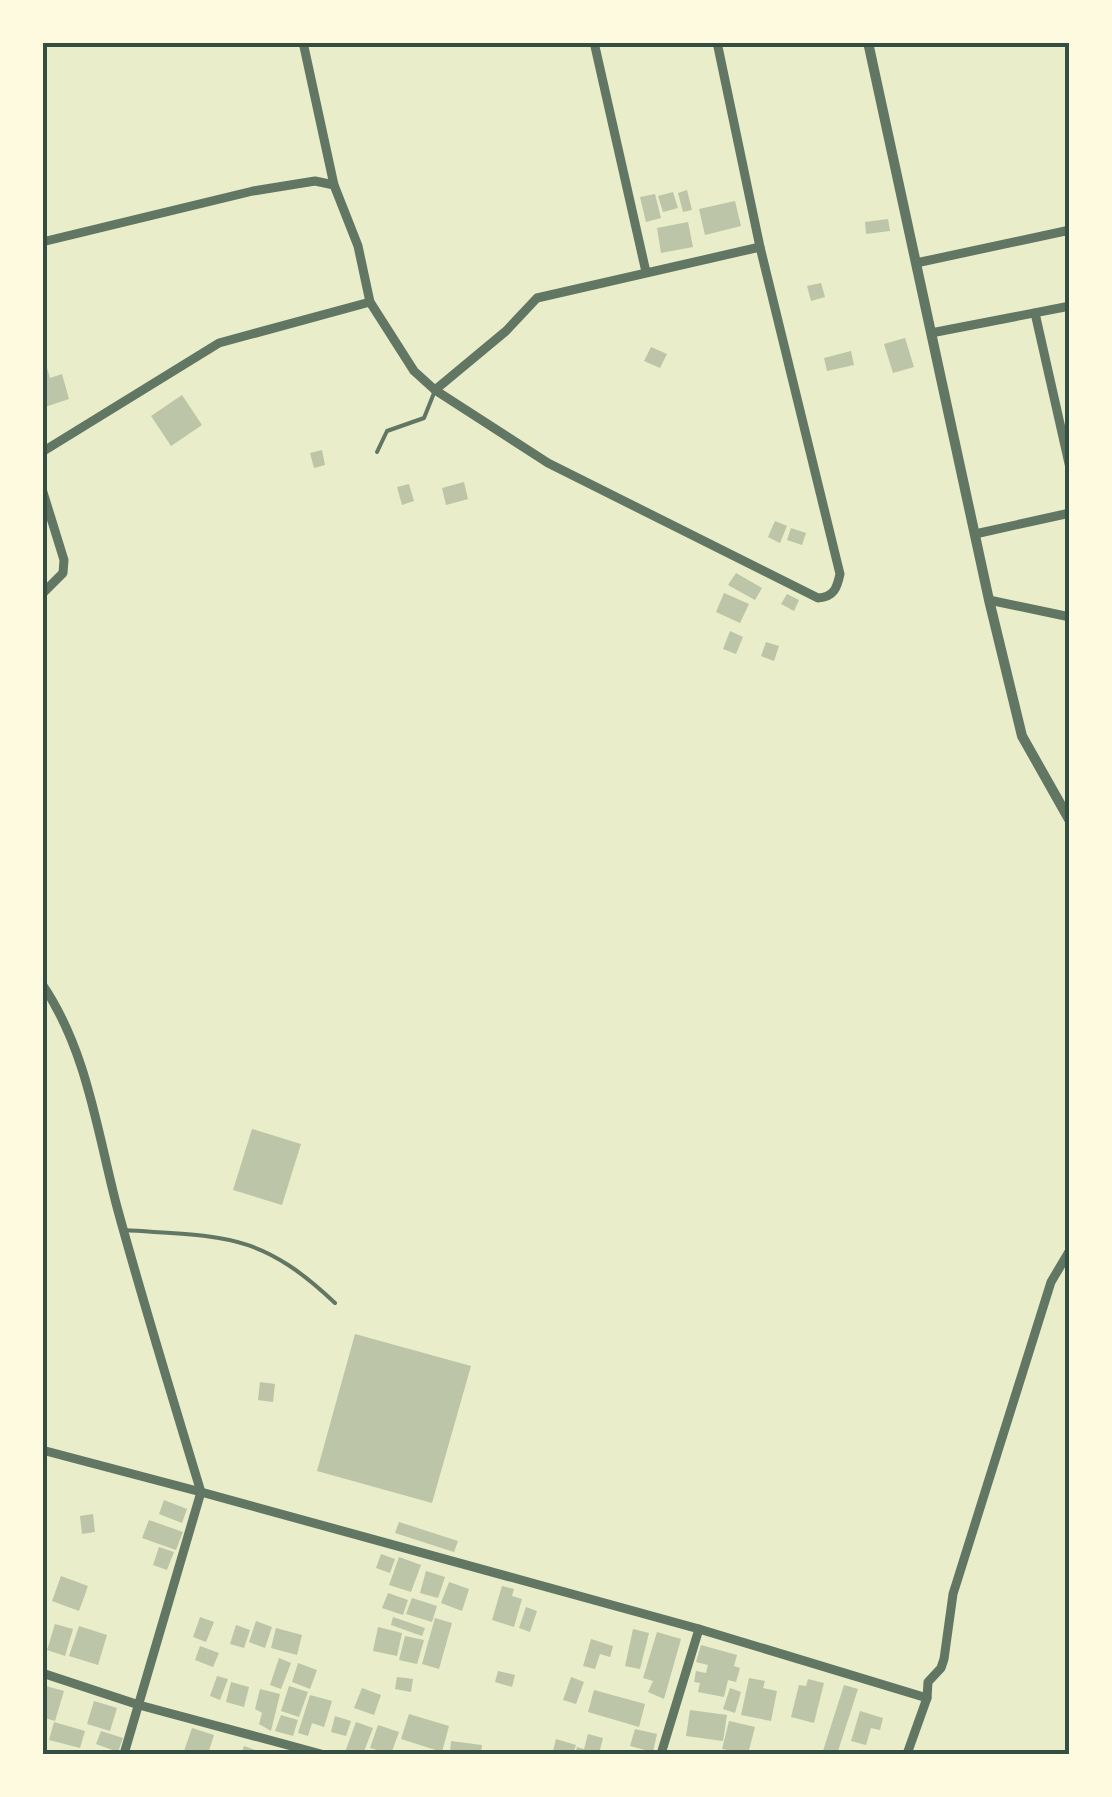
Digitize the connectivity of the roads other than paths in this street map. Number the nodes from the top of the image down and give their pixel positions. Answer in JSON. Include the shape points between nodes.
{"nodes":[{"id":1,"x":303,"y":42,"type":"edge"},
{"id":2,"x":594,"y":42,"type":"edge"},
{"id":3,"x":716,"y":42,"type":"edge"},
{"id":4,"x":868,"y":42,"type":"edge"},
{"id":5,"x":334,"y":185,"type":"junction"},
{"id":6,"x":1070,"y":230,"type":"edge"},
{"id":7,"x":42,"y":242,"type":"edge"},
{"id":8,"x":760,"y":247,"type":"junction"},
{"id":9,"x":916,"y":263,"type":"junction"},
{"id":10,"x":646,"y":272,"type":"junction"},
{"id":11,"x":370,"y":302,"type":"junction"},
{"id":12,"x":1070,"y":306,"type":"edge"},
{"id":13,"x":1035,"y":313,"type":"junction"},
{"id":14,"x":931,"y":333,"type":"junction"},
{"id":15,"x":435,"y":390,"type":"junction"},
{"id":16,"x":42,"y":452,"type":"edge"},
{"id":17,"x":377,"y":452,"type":"dead end"},
{"id":18,"x":1070,"y":468,"type":"edge"},
{"id":19,"x":42,"y":489,"type":"edge"},
{"id":20,"x":1070,"y":513,"type":"edge"},
{"id":21,"x":974,"y":534,"type":"junction"},
{"id":22,"x":42,"y":594,"type":"edge"},
{"id":23,"x":989,"y":600,"type":"junction"},
{"id":24,"x":1070,"y":618,"type":"edge"},
{"id":25,"x":1070,"y":820,"type":"edge"},
{"id":26,"x":42,"y":984,"type":"edge"},
{"id":27,"x":124,"y":1230,"type":"junction"},
{"id":28,"x":1070,"y":1250,"type":"edge"},
{"id":29,"x":335,"y":1303,"type":"dead end"},
{"id":30,"x":42,"y":1450,"type":"edge"},
{"id":31,"x":201,"y":1492,"type":"junction"},
{"id":32,"x":698,"y":1629,"type":"junction"},
{"id":33,"x":42,"y":1673,"type":"edge"},
{"id":34,"x":927,"y":1698,"type":"junction"},
{"id":35,"x":139,"y":1705,"type":"junction"},
{"id":36,"x":124,"y":1754,"type":"edge"},
{"id":37,"x":321,"y":1754,"type":"edge"},
{"id":38,"x":662,"y":1754,"type":"edge"},
{"id":39,"x":908,"y":1754,"type":"edge"}],
"edges":[{"from":1,"to":5,"type":"street"},
{"from":2,"to":10,"type":"street"},
{"from":3,"to":8,"type":"street"},
{"from":4,"to":9,"type":"street"},
{"from":5,"to":7,"type":"street","via":[[315,180],[253,192]]},
{"from":5,"to":11,"type":"street"},
{"from":6,"to":9,"type":"street"},
{"from":8,"to":10,"type":"street"},
{"from":8,"to":15,"type":"street","via":[[840,574],[826,597],[548,463]]},
{"from":9,"to":14,"type":"street"},
{"from":10,"to":15,"type":"street","via":[[537,298]]},
{"from":11,"to":15,"type":"street","via":[[414,371]]},
{"from":11,"to":16,"type":"street","via":[[220,343]]},
{"from":12,"to":13,"type":"street"},
{"from":13,"to":14,"type":"street"},
{"from":13,"to":18,"type":"street"},
{"from":14,"to":21,"type":"street"},
{"from":15,"to":17,"type":"lane","via":[[424,418],[387,431]]},
{"from":19,"to":22,"type":"street","via":[[64,560],[63,573]]},
{"from":20,"to":21,"type":"street"},
{"from":21,"to":23,"type":"street"},
{"from":23,"to":24,"type":"street"},
{"from":23,"to":25,"type":"street","via":[[1022,736]]},
{"from":26,"to":27,"type":"street","via":[[76,1045]]},
{"from":27,"to":29,"type":"lane","via":[[229,1237],[260,1247],[306,1275]]},
{"from":27,"to":31,"type":"street"},
{"from":28,"to":34,"type":"street","via":[[1039,1318],[953,1594],[944,1659],[928,1682]]},
{"from":30,"to":31,"type":"street"},
{"from":31,"to":32,"type":"street"},
{"from":31,"to":35,"type":"street"},
{"from":32,"to":34,"type":"street"},
{"from":32,"to":38,"type":"street"},
{"from":33,"to":35,"type":"street"},
{"from":34,"to":39,"type":"street"},
{"from":35,"to":36,"type":"street"},
{"from":35,"to":37,"type":"street"}]}
